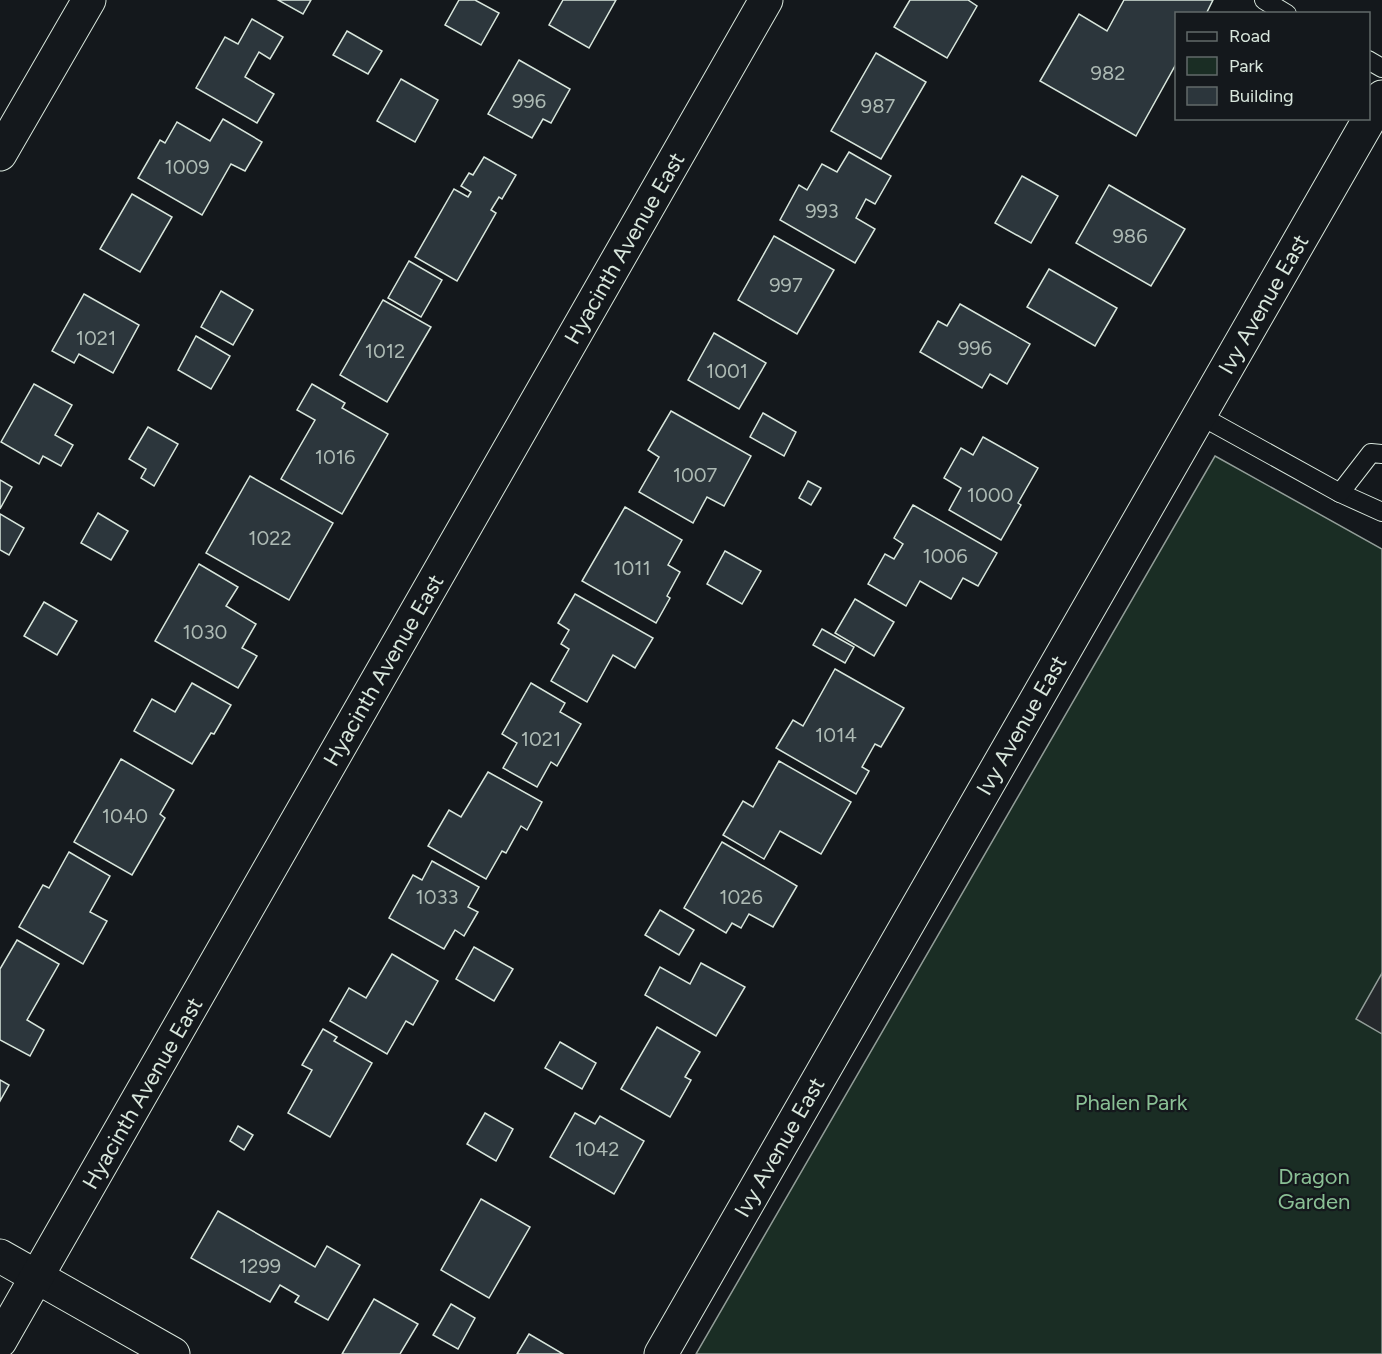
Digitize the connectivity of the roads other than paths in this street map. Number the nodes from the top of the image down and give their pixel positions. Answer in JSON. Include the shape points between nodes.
{"nodes":[{"id":1,"x":89,"y":0,"type":"edge"},
{"id":2,"x":766,"y":0,"type":"edge"},
{"id":3,"x":1264,"y":0,"type":"edge"},
{"id":4,"x":1284,"y":12,"type":"edge"},
{"id":5,"x":1382,"y":97,"type":"edge"},
{"id":6,"x":1370,"y":118,"type":"edge"},
{"id":7,"x":1369,"y":120,"type":"edge"},
{"id":8,"x":0,"y":154,"type":"edge"},
{"id":9,"x":1199,"y":415,"type":"junction"},
{"id":10,"x":1382,"y":454,"type":"edge"},
{"id":11,"x":1340,"y":493,"type":"junction"},
{"id":12,"x":1382,"y":512,"type":"edge"},
{"id":13,"x":0,"y":1256,"type":"edge"},
{"id":14,"x":37,"y":1277,"type":"junction"},
{"id":15,"x":0,"y":1341,"type":"edge"},
{"id":16,"x":173,"y":1354,"type":"edge"},
{"id":17,"x":661,"y":1354,"type":"edge"}],
"edges":[{"from":1,"to":8,"type":"street"},
{"from":2,"to":14,"type":"street","name":"Hyacinth Avenue East"},
{"from":3,"to":4,"type":"lane"},
{"from":5,"to":6,"type":"street","name":"Ivy Avenue East"},
{"from":7,"to":9,"type":"street","name":"Ivy Avenue East"},
{"from":9,"to":11,"type":"lane"},
{"from":9,"to":17,"type":"street","name":"Ivy Avenue East"},
{"from":10,"to":11,"type":"lane","via":[[1371,453]]},
{"from":11,"to":12,"type":"lane"},
{"from":13,"to":14,"type":"street"},
{"from":14,"to":15,"type":"street","name":"Hyacinth Avenue East"},
{"from":14,"to":16,"type":"street"}]}
